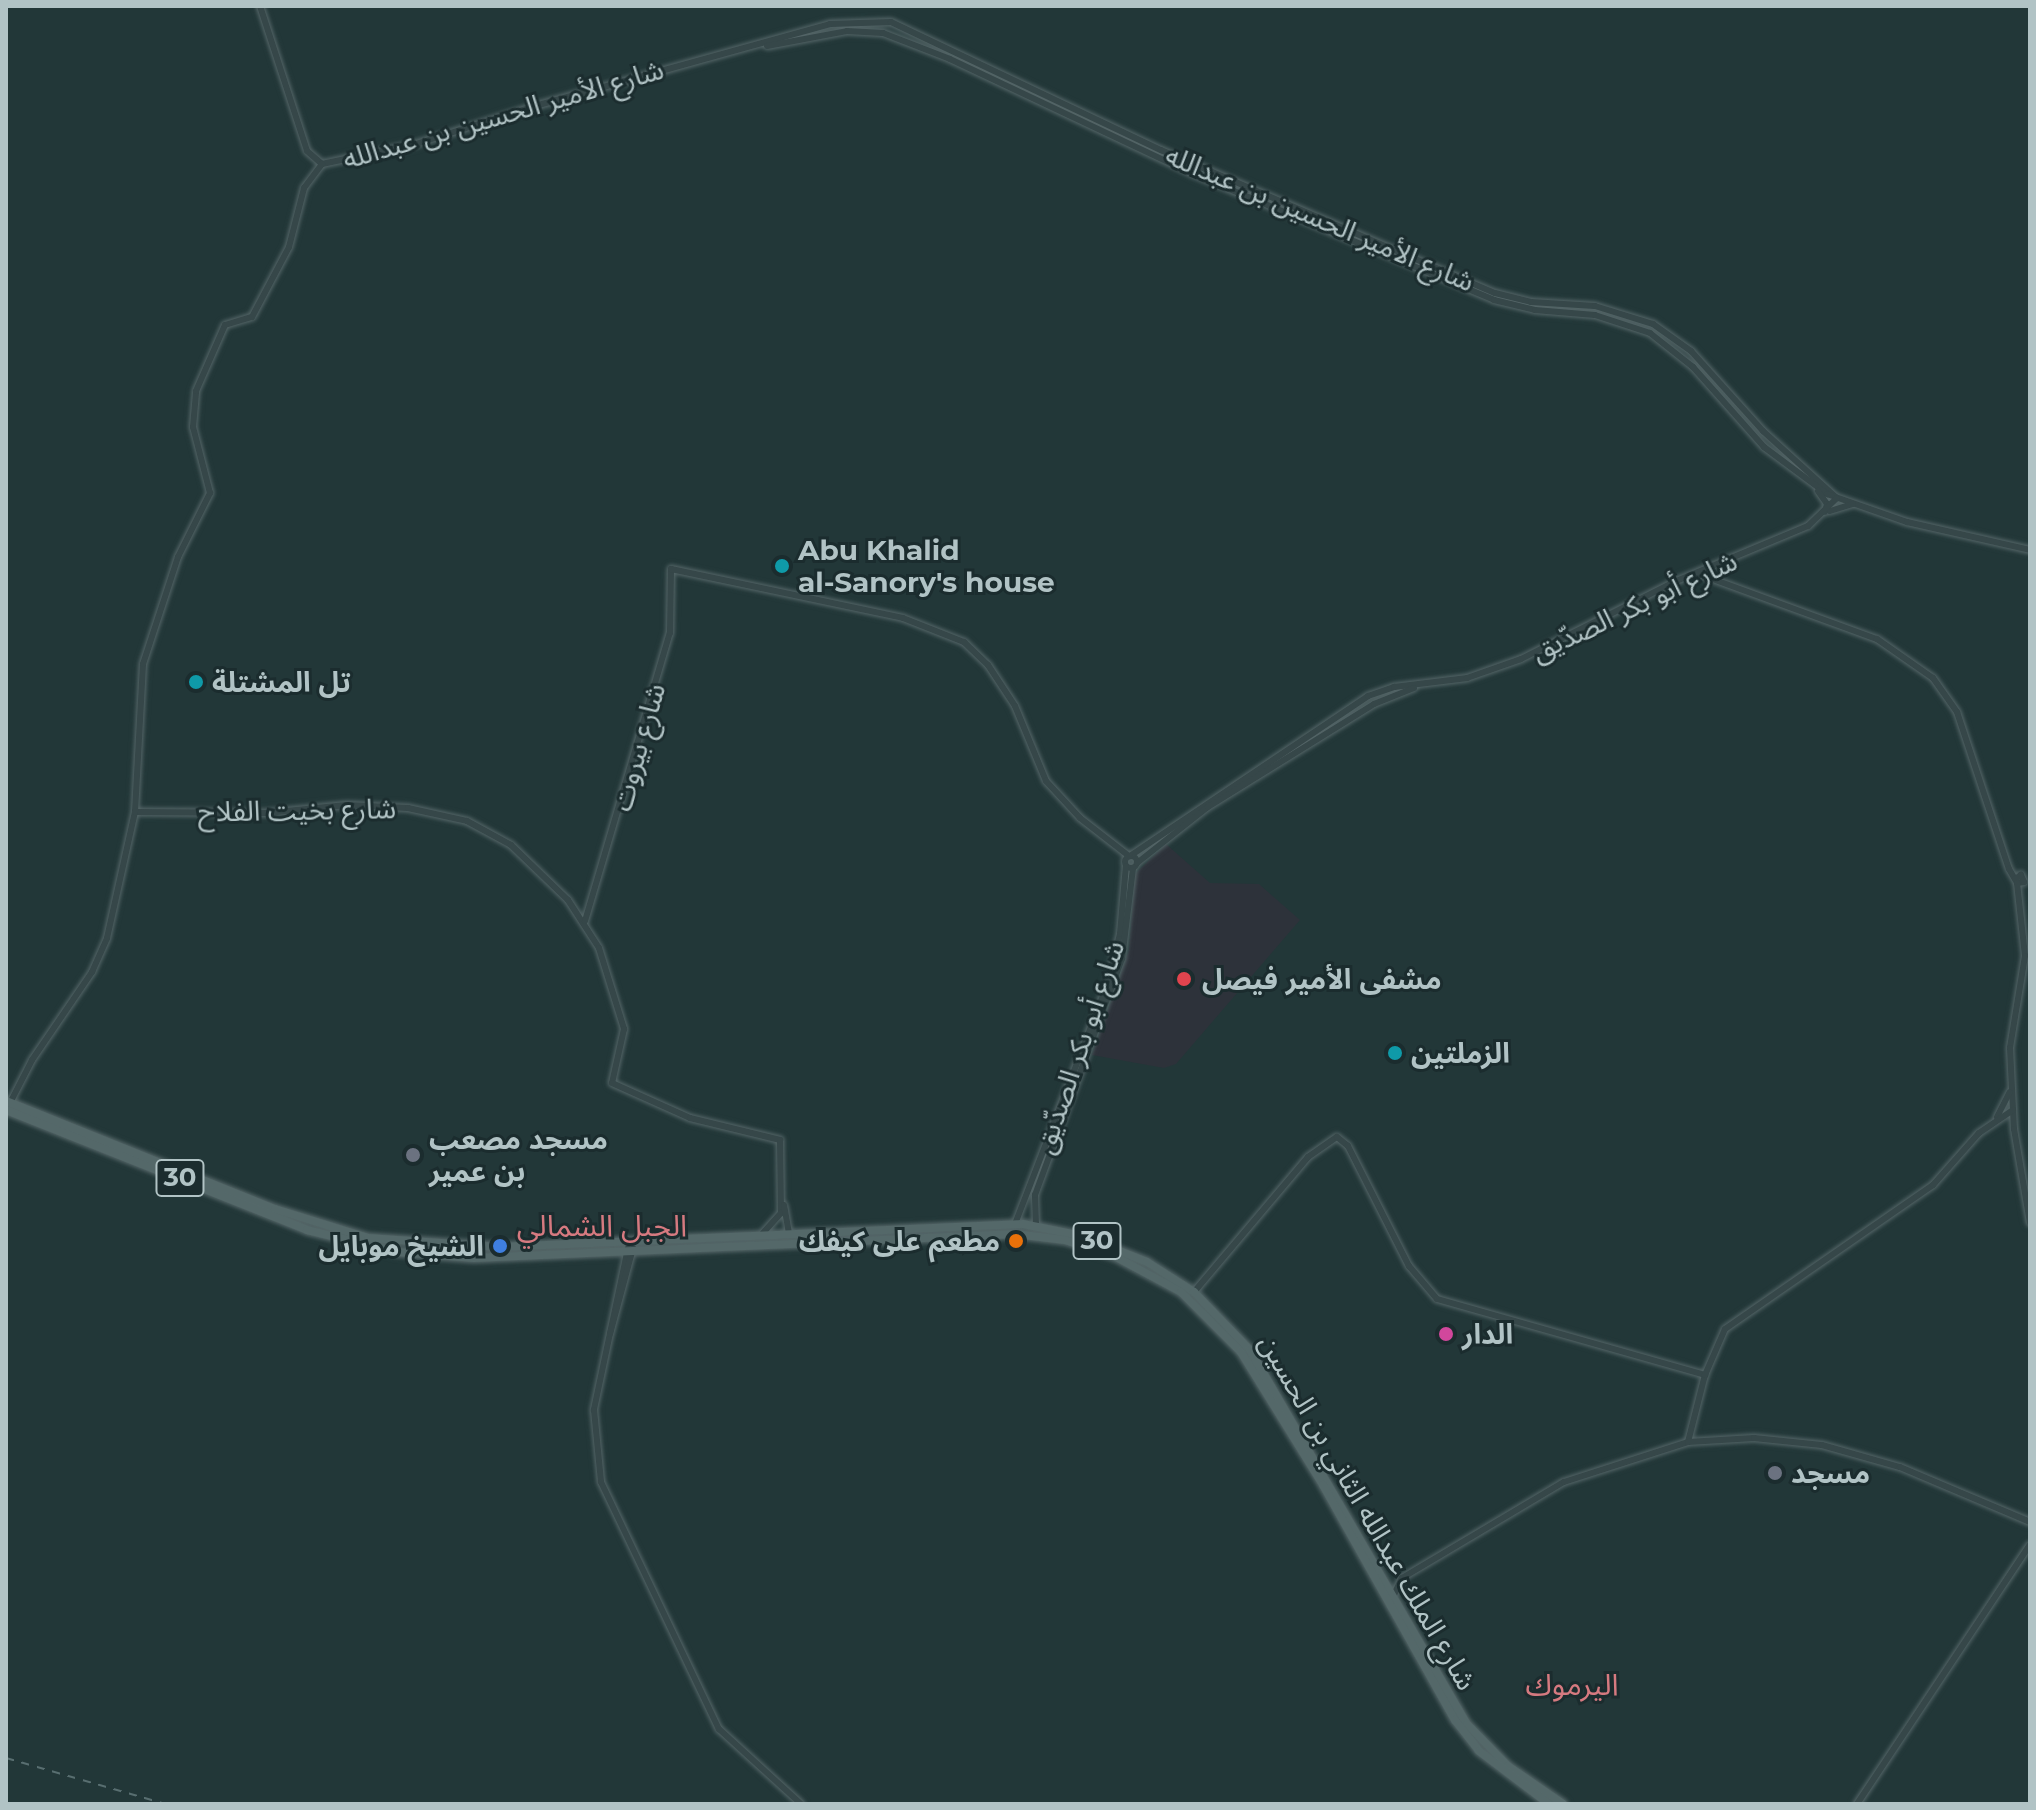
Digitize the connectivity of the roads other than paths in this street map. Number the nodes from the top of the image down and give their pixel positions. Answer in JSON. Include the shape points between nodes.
{"nodes":[{"id":1,"x":260,"y":6,"type":"edge"},
{"id":2,"x":759,"y":46,"type":"junction"},
{"id":3,"x":322,"y":164,"type":"junction"},
{"id":4,"x":1194,"y":164,"type":"junction"},
{"id":5,"x":1191,"y":173,"type":"junction"},
{"id":6,"x":1531,"y":306,"type":"junction"},
{"id":7,"x":1631,"y":317,"type":"junction"},
{"id":8,"x":1629,"y":325,"type":"junction"},
{"id":9,"x":1808,"y":482,"type":"junction"},
{"id":10,"x":1837,"y":498,"type":"junction"},
{"id":11,"x":1853,"y":504,"type":"junction"},
{"id":12,"x":1824,"y":515,"type":"junction"},
{"id":13,"x":2030,"y":550,"type":"edge"},
{"id":14,"x":1698,"y":573,"type":"junction"},
{"id":15,"x":135,"y":812,"type":"junction"},
{"id":16,"x":1130,"y":861,"type":"junction"},
{"id":17,"x":585,"y":921,"type":"junction"},
{"id":18,"x":2012,"y":1084,"type":"junction"},
{"id":19,"x":7,"y":1105,"type":"edge"},
{"id":20,"x":2013,"y":1110,"type":"junction"},
{"id":21,"x":1992,"y":1123,"type":"junction"},
{"id":22,"x":2014,"y":1129,"type":"junction"},
{"id":23,"x":225,"y":1193,"type":"junction"},
{"id":24,"x":783,"y":1202,"type":"junction"},
{"id":25,"x":2030,"y":1223,"type":"edge"},
{"id":26,"x":1015,"y":1224,"type":"junction"},
{"id":27,"x":1036,"y":1225,"type":"junction"},
{"id":28,"x":1045,"y":1231,"type":"junction"},
{"id":29,"x":763,"y":1233,"type":"junction"},
{"id":30,"x":789,"y":1233,"type":"junction"},
{"id":31,"x":632,"y":1241,"type":"junction"},
{"id":32,"x":630,"y":1253,"type":"junction"},
{"id":33,"x":1194,"y":1292,"type":"junction"},
{"id":34,"x":1705,"y":1375,"type":"junction"},
{"id":35,"x":1279,"y":1405,"type":"junction"},
{"id":36,"x":1688,"y":1442,"type":"junction"},
{"id":37,"x":2030,"y":1522,"type":"edge"},
{"id":38,"x":1352,"y":1529,"type":"junction"},
{"id":39,"x":2030,"y":1545,"type":"edge"},
{"id":40,"x":1382,"y":1577,"type":"junction"},
{"id":41,"x":1402,"y":1578,"type":"junction"},
{"id":42,"x":1393,"y":1597,"type":"junction"},
{"id":43,"x":801,"y":1804,"type":"edge"},
{"id":44,"x":1549,"y":1804,"type":"edge"},
{"id":45,"x":1563,"y":1804,"type":"edge"},
{"id":46,"x":1857,"y":1804,"type":"edge"}],
"edges":[{"from":1,"to":3,"type":"street","name":"شارع الأمير الحسين بن عبدالله","via":[[307,151]]},
{"from":2,"to":3,"type":"street","name":"شارع الأمير الحسين بن عبدالله","via":[[666,68],[416,144]]},
{"from":2,"to":4,"type":"street","name":"شارع الأمير الحسين بن عبدالله","via":[[842,21],[891,22]]},
{"from":2,"to":5,"type":"street","name":"شارع الأمير الحسين بن عبدالله","via":[[847,31],[883,33],[950,59]]},
{"from":3,"to":15,"type":"street","via":[[308,179],[289,247],[248,321],[225,325],[193,401],[195,439],[210,493],[178,557],[143,664]]},
{"from":4,"to":5,"type":"street"},
{"from":4,"to":6,"type":"street","name":"شارع الأمير الحسين بن عبدالله"},
{"from":5,"to":6,"type":"street","name":"شارع الأمير الحسين بن عبدالله","via":[[1494,300]]},
{"from":6,"to":7,"type":"street","name":"شارع الأمير الحسين بن عبدالله","via":[[1595,306]]},
{"from":6,"to":8,"type":"street","name":"شارع الأمير الحسين بن عبدالله"},
{"from":7,"to":8,"type":"street"},
{"from":7,"to":10,"type":"street","name":"شارع الأمير الحسين بن عبدالله","via":[[1691,351],[1763,431]]},
{"from":8,"to":9,"type":"street","name":"شارع الأمير الحسين بن عبدالله","via":[[1670,347],[1764,447]]},
{"from":9,"to":10,"type":"street","name":"شارع الأمير الحسين بن عبدالله"},
{"from":9,"to":12,"type":"street","via":[[1827,504]]},
{"from":10,"to":11,"type":"street","name":"شارع الأمير الحسين بن عبدالله"},
{"from":10,"to":12,"type":"street","name":"شارع أبو بكر الصدّيق"},
{"from":11,"to":12,"type":"street"},
{"from":11,"to":13,"type":"street","name":"شارع الأمير الحسين بن عبدالله"},
{"from":12,"to":14,"type":"street","name":"شارع أبو بكر الصدّيق"},
{"from":14,"to":16,"type":"street","name":"شارع أبو بكر الصدّيق","via":[[1521,659],[1374,704]]},
{"from":14,"to":18,"type":"street","via":[[1877,639],[1924,669],[1957,712],[2006,859],[2019,880],[2025,956],[2010,1048]]},
{"from":15,"to":17,"type":"street","name":"شارع بخيت الفلاح","via":[[267,813],[351,805],[443,814],[511,845]]},
{"from":15,"to":19,"type":"street","via":[[96,965]]},
{"from":16,"to":17,"type":"street","name":"شارع بيروت","via":[[1046,781],[1015,706],[988,665],[958,638],[843,603],[671,569],[670,633]]},
{"from":16,"to":26,"type":"street","name":"شارع أبو بكر الصدّيق","via":[[1107,985]]},
{"from":16,"to":27,"type":"street","name":"شارع أبو بكر الصدّيق","via":[[1122,959],[1035,1195]]},
{"from":17,"to":24,"type":"street","name":"شارع بخيت الفلاح","via":[[623,1022],[612,1083],[690,1118],[780,1140]]},
{"from":18,"to":20,"type":"street"},
{"from":18,"to":21,"type":"street"},
{"from":19,"to":23,"type":"main road","name":"شارع الملك عبدالله الثاني بن الحسين","number":"30"},
{"from":20,"to":21,"type":"street"},
{"from":20,"to":22,"type":"street"},
{"from":21,"to":22,"type":"street"},
{"from":21,"to":34,"type":"street","via":[[1933,1185],[1725,1329]]},
{"from":22,"to":25,"type":"street"},
{"from":23,"to":31,"type":"main road","name":"شارع الملك عبدالله الثاني بن الحسين","number":"30","via":[[368,1238],[461,1248]]},
{"from":23,"to":32,"type":"main road","name":"شارع الملك عبدالله الثاني بن الحسين","number":"30","via":[[327,1237],[397,1252],[474,1258]]},
{"from":24,"to":29,"type":"street","via":[[778,1220]]},
{"from":24,"to":30,"type":"street"},
{"from":26,"to":27,"type":"main road","name":"شارع الملك عبدالله الثاني بن الحسين","number":"30"},
{"from":26,"to":30,"type":"main road","name":"شارع الملك عبدالله الثاني بن الحسين","number":"30"},
{"from":27,"to":28,"type":"main road","name":"شارع الملك عبدالله الثاني بن الحسين","number":"30"},
{"from":28,"to":32,"type":"main road","name":"شارع الملك عبدالله الثاني بن الحسين","number":"30"},
{"from":28,"to":33,"type":"main road","name":"شارع الملك عبدالله الثاني بن الحسين","number":"30","via":[[1147,1262]]},
{"from":28,"to":35,"type":"main road","name":"شارع الملك عبدالله الثاني بن الحسين","number":"30","via":[[1116,1257],[1181,1292],[1241,1352]]},
{"from":29,"to":30,"type":"main road","name":"شارع الملك عبدالله الثاني بن الحسين","number":"30"},
{"from":29,"to":31,"type":"main road","name":"شارع الملك عبدالله الثاني بن الحسين","number":"30"},
{"from":31,"to":32,"type":"street"},
{"from":32,"to":43,"type":"street","via":[[606,1345],[593,1433],[596,1462],[612,1511],[719,1729]]},
{"from":33,"to":34,"type":"street","via":[[1308,1157],[1337,1137],[1348,1146],[1409,1266],[1437,1299]]},
{"from":33,"to":35,"type":"main road","name":"شارع الملك عبدالله الثاني بن الحسين","number":"30","via":[[1242,1340]]},
{"from":34,"to":36,"type":"street"},
{"from":35,"to":38,"type":"main road","name":"شارع الملك عبدالله الثاني بن الحسين","number":"30"},
{"from":36,"to":37,"type":"street","via":[[1754,1438],[1822,1445],[1900,1467]]},
{"from":36,"to":41,"type":"street","via":[[1564,1482]]},
{"from":38,"to":40,"type":"main road","name":"شارع الملك عبدالله الثاني بن الحسين","number":"30"},
{"from":38,"to":44,"type":"main road","name":"شارع الملك عبدالله الثاني بن الحسين","number":"30","via":[[1455,1720],[1479,1751]]},
{"from":39,"to":46,"type":"street"},
{"from":40,"to":41,"type":"street"},
{"from":40,"to":42,"type":"main road","name":"شارع الملك عبدالله الثاني بن الحسين","number":"30"},
{"from":41,"to":42,"type":"street"},
{"from":42,"to":45,"type":"main road","name":"شارع الملك عبدالله الثاني بن الحسين","number":"30","via":[[1475,1733],[1508,1766]]}]}
